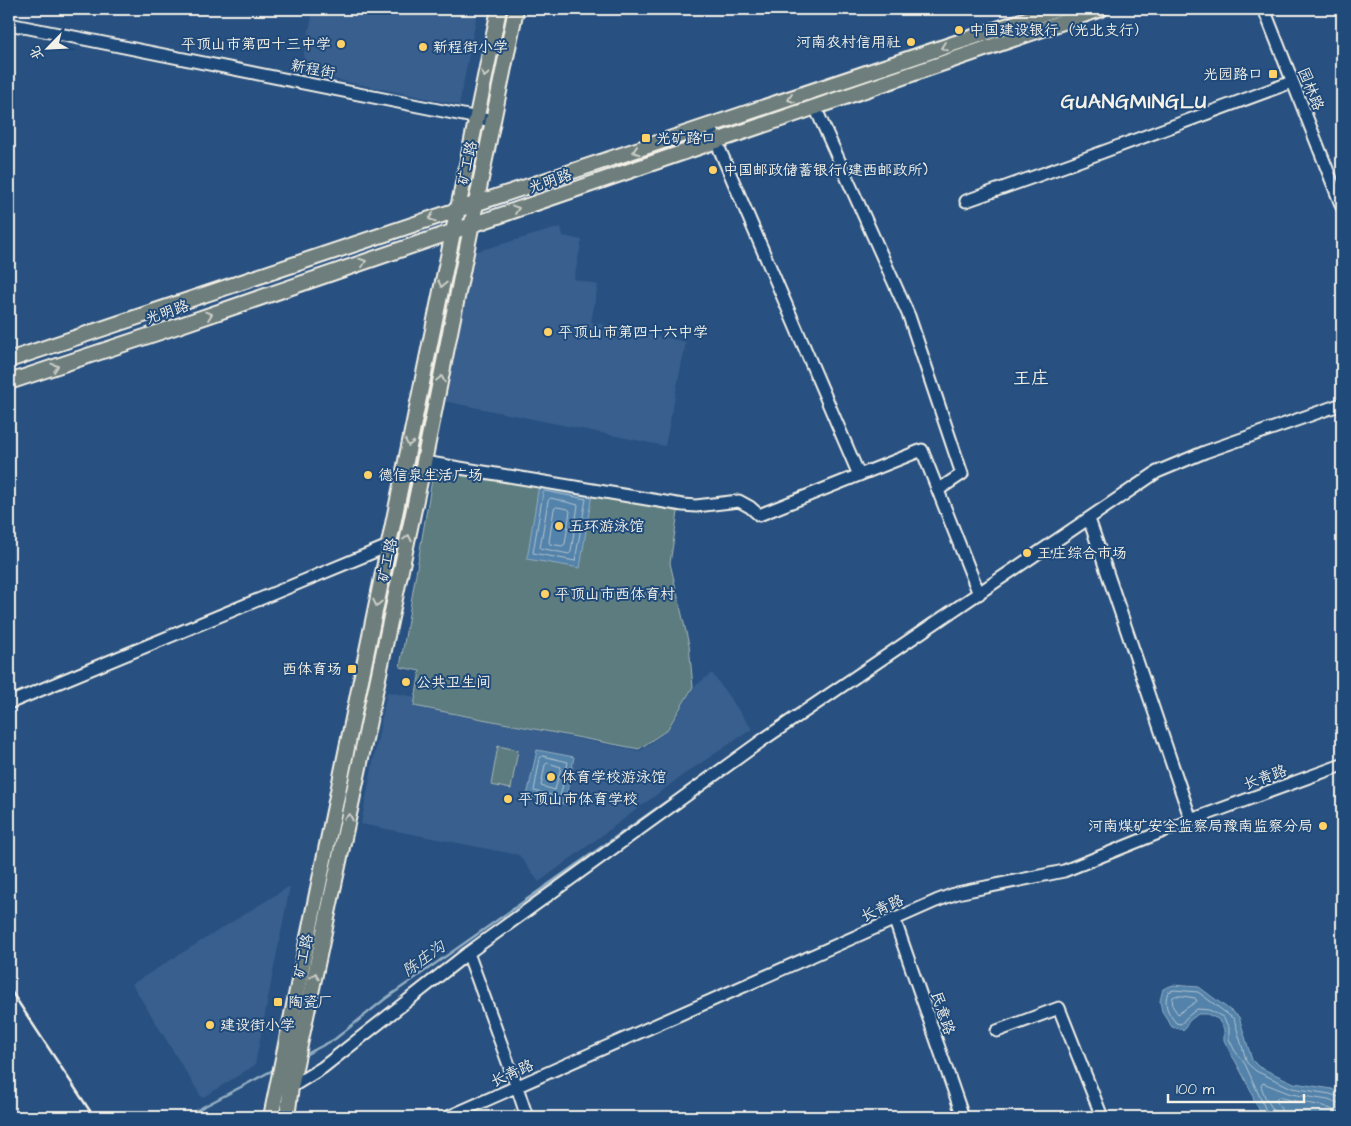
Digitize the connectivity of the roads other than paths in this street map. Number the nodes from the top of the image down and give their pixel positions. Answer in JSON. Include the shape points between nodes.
{"nodes":[{"id":1,"x":499,"y":9,"type":"edge"},
{"id":2,"x":516,"y":9,"type":"edge"},
{"id":3,"x":1057,"y":9,"type":"edge"},
{"id":4,"x":1100,"y":9,"type":"edge"},
{"id":5,"x":1264,"y":9,"type":"edge"},
{"id":6,"x":9,"y":24,"type":"edge"},
{"id":7,"x":1292,"y":82,"type":"junction"},
{"id":8,"x":815,"y":107,"type":"junction"},
{"id":9,"x":476,"y":117,"type":"junction"},
{"id":10,"x":493,"y":121,"type":"junction"},
{"id":11,"x":710,"y":127,"type":"junction"},
{"id":12,"x":716,"y":141,"type":"junction"},
{"id":13,"x":966,"y":201,"type":"dead end"},
{"id":14,"x":476,"y":203,"type":"junction"},
{"id":15,"x":1342,"y":207,"type":"edge"},
{"id":16,"x":456,"y":210,"type":"junction"},
{"id":17,"x":472,"y":225,"type":"junction"},
{"id":18,"x":452,"y":231,"type":"junction"},
{"id":19,"x":9,"y":360,"type":"edge"},
{"id":20,"x":9,"y":382,"type":"edge"},
{"id":21,"x":1342,"y":404,"type":"edge"},
{"id":22,"x":424,"y":462,"type":"junction"},
{"id":23,"x":859,"y":475,"type":"junction"},
{"id":24,"x":938,"y":490,"type":"junction"},
{"id":25,"x":1089,"y":519,"type":"junction"},
{"id":26,"x":388,"y":546,"type":"junction"},
{"id":27,"x":979,"y":594,"type":"junction"},
{"id":28,"x":9,"y":703,"type":"edge"},
{"id":29,"x":1342,"y":765,"type":"edge"},
{"id":30,"x":1191,"y":820,"type":"junction"},
{"id":31,"x":894,"y":918,"type":"junction"},
{"id":32,"x":468,"y":953,"type":"junction"},
{"id":33,"x":997,"y":1031,"type":"dead end"},
{"id":34,"x":293,"y":1082,"type":"junction"},
{"id":35,"x":517,"y":1087,"type":"junction"},
{"id":36,"x":276,"y":1091,"type":"junction"},
{"id":37,"x":271,"y":1117,"type":"edge"},
{"id":38,"x":286,"y":1117,"type":"edge"},
{"id":39,"x":448,"y":1117,"type":"edge"},
{"id":40,"x":527,"y":1117,"type":"edge"},
{"id":41,"x":963,"y":1117,"type":"edge"},
{"id":42,"x":1102,"y":1117,"type":"edge"}],
"edges":[{"from":1,"to":9,"type":"main road","name":"矿工路","one_way":true},
{"from":2,"to":10,"type":"main road","name":"矿工路"},
{"from":3,"to":11,"type":"main road","name":"光明路","one_way":true},
{"from":4,"to":8,"type":"main road","name":"光明路"},
{"from":5,"to":7,"type":"street","name":"园林路"},
{"from":6,"to":9,"type":"street","name":"新程街"},
{"from":7,"to":13,"type":"street"},
{"from":7,"to":15,"type":"street","name":"园林路"},
{"from":8,"to":12,"type":"main road","name":"光明路"},
{"from":8,"to":24,"type":"street","via":[[909,316],[962,474]]},
{"from":9,"to":10,"type":"street","name":"新程街"},
{"from":9,"to":16,"type":"main road","name":"矿工路"},
{"from":10,"to":14,"type":"main road","name":"矿工路"},
{"from":11,"to":12,"type":"street"},
{"from":11,"to":14,"type":"main road","name":"光明路","one_way":true},
{"from":17,"to":12,"type":"main road","name":"光明路","one_way":true},
{"from":12,"to":23,"type":"street"},
{"from":14,"to":16,"type":"main road","name":"光明路"},
{"from":14,"to":17,"type":"main road","name":"矿工路"},
{"from":16,"to":18,"type":"main road","name":"矿工路"},
{"from":16,"to":19,"type":"main road","name":"光明路","one_way":true},
{"from":17,"to":18,"type":"main road","name":"光明路"},
{"from":22,"to":17,"type":"main road","name":"矿工路","one_way":true},
{"from":20,"to":18,"type":"main road","name":"光明路","one_way":true},
{"from":18,"to":26,"type":"main road","name":"矿工路","one_way":true},
{"from":21,"to":25,"type":"street","via":[[1170,466]]},
{"from":22,"to":23,"type":"street","via":[[683,505],[739,501],[759,515]]},
{"from":34,"to":22,"type":"main road","name":"矿工路","one_way":true},
{"from":23,"to":24,"type":"street","via":[[922,450]]},
{"from":24,"to":27,"type":"street"},
{"from":25,"to":27,"type":"street"},
{"from":25,"to":30,"type":"street"},
{"from":26,"to":28,"type":"street"},
{"from":26,"to":36,"type":"main road","name":"矿工路","one_way":true},
{"from":27,"to":32,"type":"street","via":[[764,739]]},
{"from":29,"to":30,"type":"street","name":"长青路"},
{"from":30,"to":31,"type":"street","name":"长青路","via":[[1064,870],[958,893]]},
{"from":31,"to":35,"type":"street","name":"长青路"},
{"from":31,"to":41,"type":"street","name":"民意路"},
{"from":32,"to":34,"type":"street","via":[[322,1068]]},
{"from":32,"to":35,"type":"street"},
{"from":33,"to":42,"type":"street","via":[[1059,1008]]},
{"from":34,"to":36,"type":"street"},
{"from":34,"to":38,"type":"main road","name":"矿工路"},
{"from":35,"to":39,"type":"street","name":"长青路"},
{"from":35,"to":40,"type":"street"},
{"from":36,"to":37,"type":"main road","name":"矿工路"}]}
